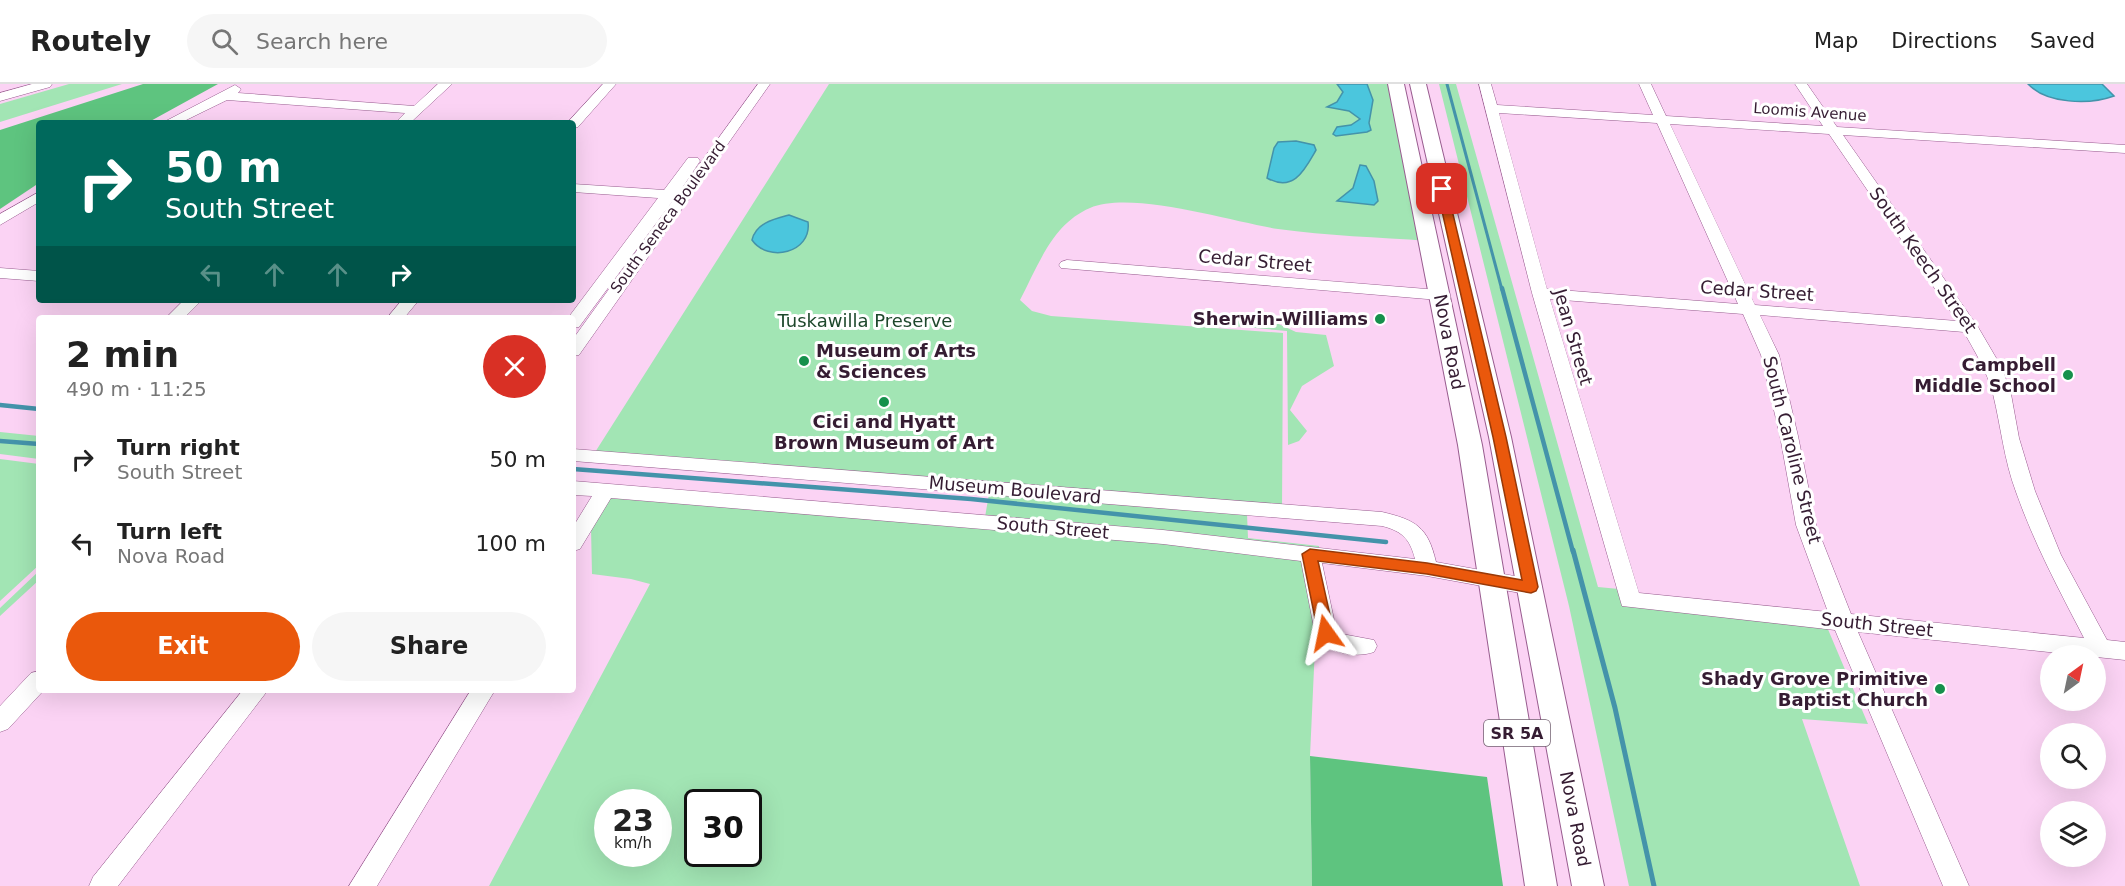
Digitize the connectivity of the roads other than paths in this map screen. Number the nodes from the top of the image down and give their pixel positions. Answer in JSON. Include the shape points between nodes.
{"nodes":[{"id":1,"x":46,"y":84,"type":"edge"},
{"id":2,"x":242,"y":84,"type":"edge"},
{"id":3,"x":446,"y":84,"type":"edge"},
{"id":4,"x":610,"y":84,"type":"edge"},
{"id":5,"x":750,"y":84,"type":"edge"},
{"id":6,"x":764,"y":84,"type":"edge"},
{"id":7,"x":1396,"y":84,"type":"edge"},
{"id":8,"x":1418,"y":84,"type":"edge"},
{"id":9,"x":1485,"y":84,"type":"edge"},
{"id":10,"x":1645,"y":84,"type":"edge"},
{"id":11,"x":1801,"y":84,"type":"edge"},
{"id":12,"x":225,"y":96,"type":"junction"},
{"id":13,"x":0,"y":97,"type":"edge"},
{"id":14,"x":739,"y":108,"type":"junction"},
{"id":15,"x":1492,"y":109,"type":"junction"},
{"id":16,"x":417,"y":110,"type":"junction"},
{"id":17,"x":1661,"y":119,"type":"junction"},
{"id":18,"x":175,"y":120,"type":"edge"},
{"id":19,"x":405,"y":120,"type":"edge"},
{"id":20,"x":576,"y":121,"type":"edge"},
{"id":21,"x":1833,"y":130,"type":"junction"},
{"id":22,"x":1406,"y":136,"type":"junction"},
{"id":23,"x":2125,"y":149,"type":"edge"},
{"id":24,"x":1435,"y":156,"type":"junction"},
{"id":25,"x":576,"y":188,"type":"edge"},
{"id":26,"x":668,"y":194,"type":"junction"},
{"id":27,"x":684,"y":195,"type":"junction"},
{"id":28,"x":36,"y":198,"type":"edge"},
{"id":29,"x":0,"y":221,"type":"edge"},
{"id":30,"x":1067,"y":265,"type":"dead end"},
{"id":31,"x":0,"y":273,"type":"edge"},
{"id":32,"x":36,"y":276,"type":"edge"},
{"id":33,"x":597,"y":292,"type":"junction"},
{"id":34,"x":614,"y":293,"type":"junction"},
{"id":35,"x":1540,"y":293,"type":"junction"},
{"id":36,"x":1439,"y":295,"type":"junction"},
{"id":37,"x":191,"y":303,"type":"edge"},
{"id":38,"x":408,"y":303,"type":"edge"},
{"id":39,"x":1750,"y":310,"type":"junction"},
{"id":40,"x":177,"y":315,"type":"edge"},
{"id":41,"x":397,"y":315,"type":"edge"},
{"id":42,"x":576,"y":319,"type":"edge"},
{"id":43,"x":1473,"y":320,"type":"junction"},
{"id":44,"x":1970,"y":327,"type":"junction"},
{"id":45,"x":576,"y":347,"type":"edge"},
{"id":46,"x":576,"y":455,"type":"edge"},
{"id":47,"x":576,"y":488,"type":"edge"},
{"id":48,"x":605,"y":492,"type":"junction"},
{"id":49,"x":576,"y":539,"type":"edge"},
{"id":50,"x":1310,"y":554,"type":"junction"},
{"id":51,"x":1427,"y":568,"type":"junction"},
{"id":52,"x":1492,"y":580,"type":"junction"},
{"id":53,"x":1531,"y":587,"type":"junction"},
{"id":54,"x":1630,"y":600,"type":"joint"},
{"id":55,"x":1843,"y":622,"type":"junction"},
{"id":56,"x":2070,"y":645,"type":"edge"},
{"id":57,"x":2098,"y":645,"type":"edge"},
{"id":58,"x":1366,"y":646,"type":"dead end"},
{"id":59,"x":2106,"y":649,"type":"edge"},
{"id":60,"x":2125,"y":651,"type":"edge"},
{"id":61,"x":36,"y":683,"type":"edge"},
{"id":62,"x":254,"y":693,"type":"edge"},
{"id":63,"x":481,"y":693,"type":"edge"},
{"id":64,"x":0,"y":722,"type":"edge"},
{"id":65,"x":102,"y":886,"type":"edge"},
{"id":66,"x":362,"y":886,"type":"edge"},
{"id":67,"x":1541,"y":886,"type":"edge"},
{"id":68,"x":1588,"y":886,"type":"edge"},
{"id":69,"x":1956,"y":886,"type":"edge"}],
"edges":[{"from":1,"to":13,"type":"street"},
{"from":2,"to":12,"type":"street"},
{"from":3,"to":16,"type":"street"},
{"from":4,"to":20,"type":"street"},
{"from":5,"to":14,"type":"street","name":"South Seneca Boulevard"},
{"from":6,"to":14,"type":"street","name":"South Seneca Boulevard"},
{"from":7,"to":22,"type":"main road","name":"Nova Road","number":"SR 5A"},
{"from":8,"to":24,"type":"main road","name":"Nova Road","number":"SR 5A"},
{"from":9,"to":15,"type":"street","name":"Jean Street"},
{"from":10,"to":17,"type":"street","name":"South Caroline Street"},
{"from":11,"to":21,"type":"street","name":"South Keech Street"},
{"from":12,"to":16,"type":"street"},
{"from":12,"to":18,"type":"street"},
{"from":14,"to":26,"type":"street","name":"South Seneca Boulevard"},
{"from":14,"to":27,"type":"street","name":"South Seneca Boulevard"},
{"from":15,"to":17,"type":"street","name":"Loomis Avenue"},
{"from":15,"to":35,"type":"street","name":"Jean Street"},
{"from":16,"to":19,"type":"street"},
{"from":17,"to":21,"type":"street","name":"Loomis Avenue"},
{"from":17,"to":39,"type":"street","name":"South Caroline Street"},
{"from":21,"to":23,"type":"street","name":"Loomis Avenue"},
{"from":21,"to":44,"type":"street","name":"South Keech Street"},
{"from":22,"to":24,"type":"main road","via":[[1422,153]]},
{"from":22,"to":36,"type":"main road","name":"Nova Road","number":"SR 5A"},
{"from":24,"to":43,"type":"main road","name":"Nova Road","number":"SR 5A"},
{"from":25,"to":26,"type":"street"},
{"from":26,"to":27,"type":"street"},
{"from":26,"to":33,"type":"street","name":"South Seneca Boulevard"},
{"from":27,"to":34,"type":"street","name":"South Seneca Boulevard"},
{"from":28,"to":29,"type":"street"},
{"from":30,"to":36,"type":"street","name":"Cedar Street"},
{"from":31,"to":32,"type":"street"},
{"from":33,"to":34,"type":"street"},
{"from":33,"to":42,"type":"street","name":"South Seneca Boulevard"},
{"from":34,"to":45,"type":"street","name":"South Seneca Boulevard"},
{"from":35,"to":39,"type":"street","name":"Cedar Street"},
{"from":35,"to":54,"type":"street","name":"Jean Street"},
{"from":36,"to":43,"type":"main road"},
{"from":36,"to":52,"type":"main road","name":"Nova Road","number":"SR 5A","via":[[1470,445]]},
{"from":37,"to":40,"type":"street"},
{"from":38,"to":41,"type":"street"},
{"from":39,"to":44,"type":"street","name":"Cedar Street"},
{"from":39,"to":55,"type":"street","name":"South Caroline Street","via":[[1770,355],[1806,525]]},
{"from":43,"to":53,"type":"main road","name":"Nova Road","number":"SR 5A"},
{"from":44,"to":57,"type":"street","name":"South Keech Street","via":[[1994,368],[2025,491],[2051,555]]},
{"from":46,"to":51,"type":"street","name":"Museum Boulevard","via":[[1382,519],[1411,528],[1421,540]]},
{"from":47,"to":48,"type":"street","name":"South Street"},
{"from":48,"to":49,"type":"street"},
{"from":48,"to":50,"type":"street","name":"South Street","via":[[1163,537]]},
{"from":50,"to":51,"type":"street","name":"South Street"},
{"from":50,"to":58,"type":"street","via":[[1326,633],[1336,642]]},
{"from":51,"to":52,"type":"street","name":"South Street"},
{"from":52,"to":53,"type":"street","name":"South Street"},
{"from":52,"to":67,"type":"main road","name":"Nova Road","number":"SR 5A"},
{"from":53,"to":68,"type":"main road","name":"Nova Road","number":"SR 5A"},
{"from":54,"to":55,"type":"street","name":"South Street"},
{"from":55,"to":56,"type":"street","name":"South Street"},
{"from":55,"to":69,"type":"street","name":"South Caroline Street"},
{"from":59,"to":60,"type":"street","name":"South Street"},
{"from":61,"to":64,"type":"street"},
{"from":62,"to":65,"type":"street"},
{"from":63,"to":66,"type":"street"}]}
